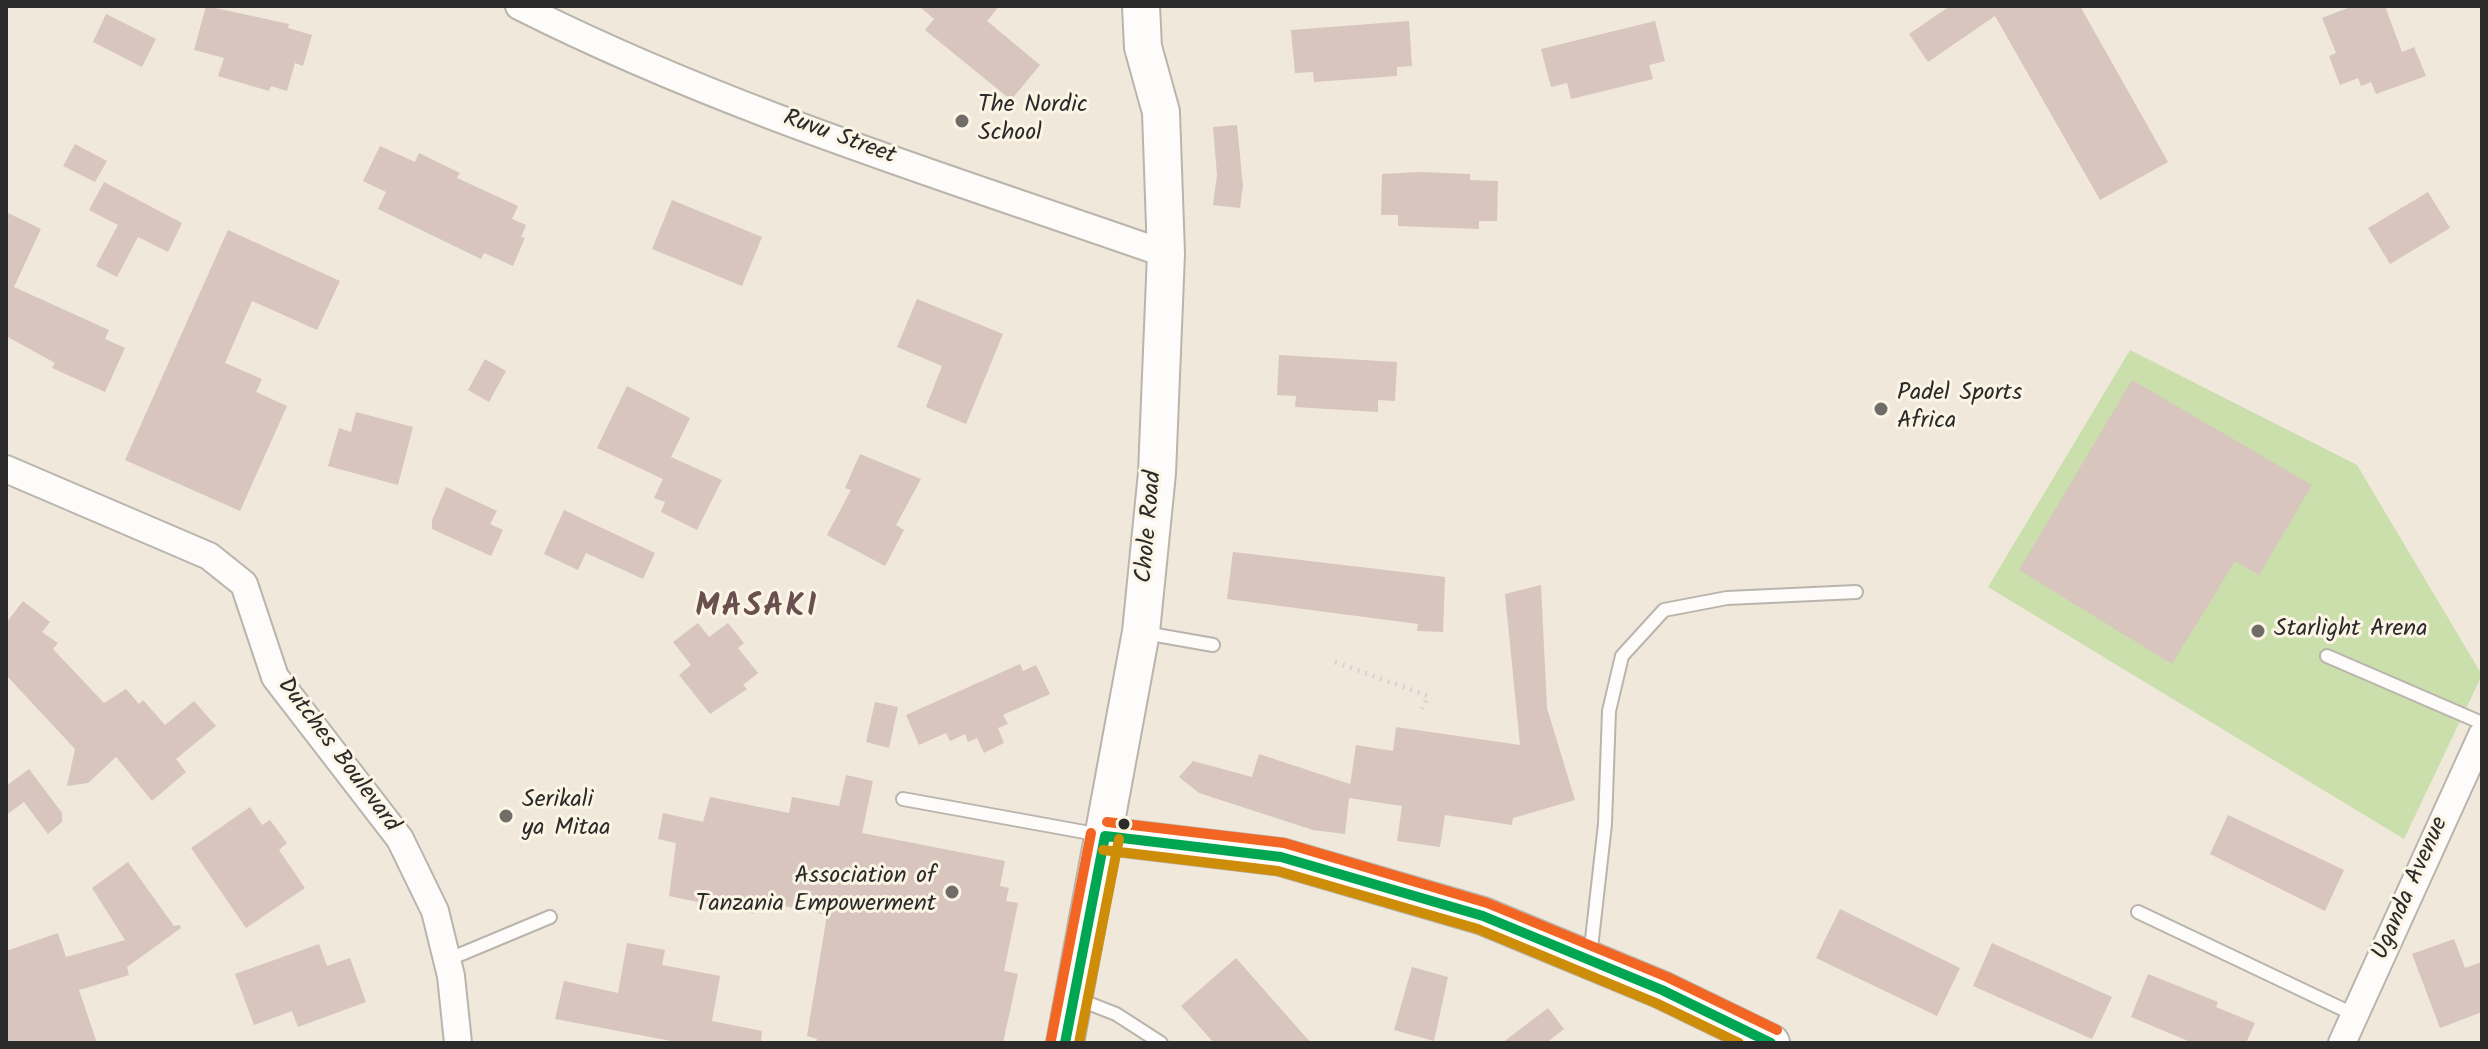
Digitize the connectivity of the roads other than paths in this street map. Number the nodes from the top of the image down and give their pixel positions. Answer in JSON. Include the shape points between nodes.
{"nodes":[{"id":1,"x":519,"y":6,"type":"edge"},
{"id":2,"x":1141,"y":6,"type":"edge"},
{"id":3,"x":1166,"y":254,"type":"junction"},
{"id":4,"x":6,"y":469,"type":"edge"},
{"id":5,"x":1856,"y":592,"type":"dead end"},
{"id":6,"x":1141,"y":632,"type":"junction"},
{"id":7,"x":1213,"y":645,"type":"dead end"},
{"id":8,"x":2327,"y":656,"type":"dead end"},
{"id":9,"x":2482,"y":723,"type":"edge"},
{"id":10,"x":2482,"y":735,"type":"edge"},
{"id":11,"x":903,"y":799,"type":"dead end"},
{"id":12,"x":1105,"y":836,"type":"junction"},
{"id":13,"x":2138,"y":912,"type":"dead end"},
{"id":14,"x":550,"y":917,"type":"dead end"},
{"id":15,"x":447,"y":960,"type":"junction"},
{"id":16,"x":1590,"y":960,"type":"junction"},
{"id":17,"x":1073,"y":998,"type":"junction"},
{"id":18,"x":2352,"y":1034,"type":"edge"},
{"id":19,"x":1767,"y":1042,"type":"edge"},
{"id":20,"x":458,"y":1043,"type":"edge"},
{"id":21,"x":1065,"y":1043,"type":"edge"},
{"id":22,"x":1161,"y":1043,"type":"edge"}],
"edges":[{"from":1,"to":3,"type":"street","name":"Ruvu Street","via":[[589,41],[816,132]]},
{"from":2,"to":3,"type":"street","name":"Chole Road","via":[[1143,47],[1161,112]]},
{"from":3,"to":6,"type":"street","name":"Chole Road","via":[[1157,473]]},
{"from":4,"to":15,"type":"street","name":"Dutches Boulevard","via":[[209,556],[244,584],[275,677],[400,839],[435,911]]},
{"from":5,"to":16,"type":"lane","via":[[1727,598],[1664,610],[1622,656],[1609,711],[1605,824]]},
{"from":6,"to":7,"type":"lane"},
{"from":6,"to":12,"type":"street","name":"Chole Road"},
{"from":8,"to":9,"type":"lane"},
{"from":10,"to":18,"type":"street","name":"Uganda Avenue"},
{"from":11,"to":12,"type":"lane"},
{"from":12,"to":16,"type":"street","via":[[1281,857],[1483,916]]},
{"from":12,"to":17,"type":"street","name":"Chole Road"},
{"from":13,"to":18,"type":"lane"},
{"from":14,"to":15,"type":"lane"},
{"from":15,"to":20,"type":"street","name":"Dutches Boulevard"},
{"from":16,"to":19,"type":"street"},
{"from":17,"to":21,"type":"street","name":"Chole Road"},
{"from":17,"to":22,"type":"lane","via":[[1116,1014]]}]}
